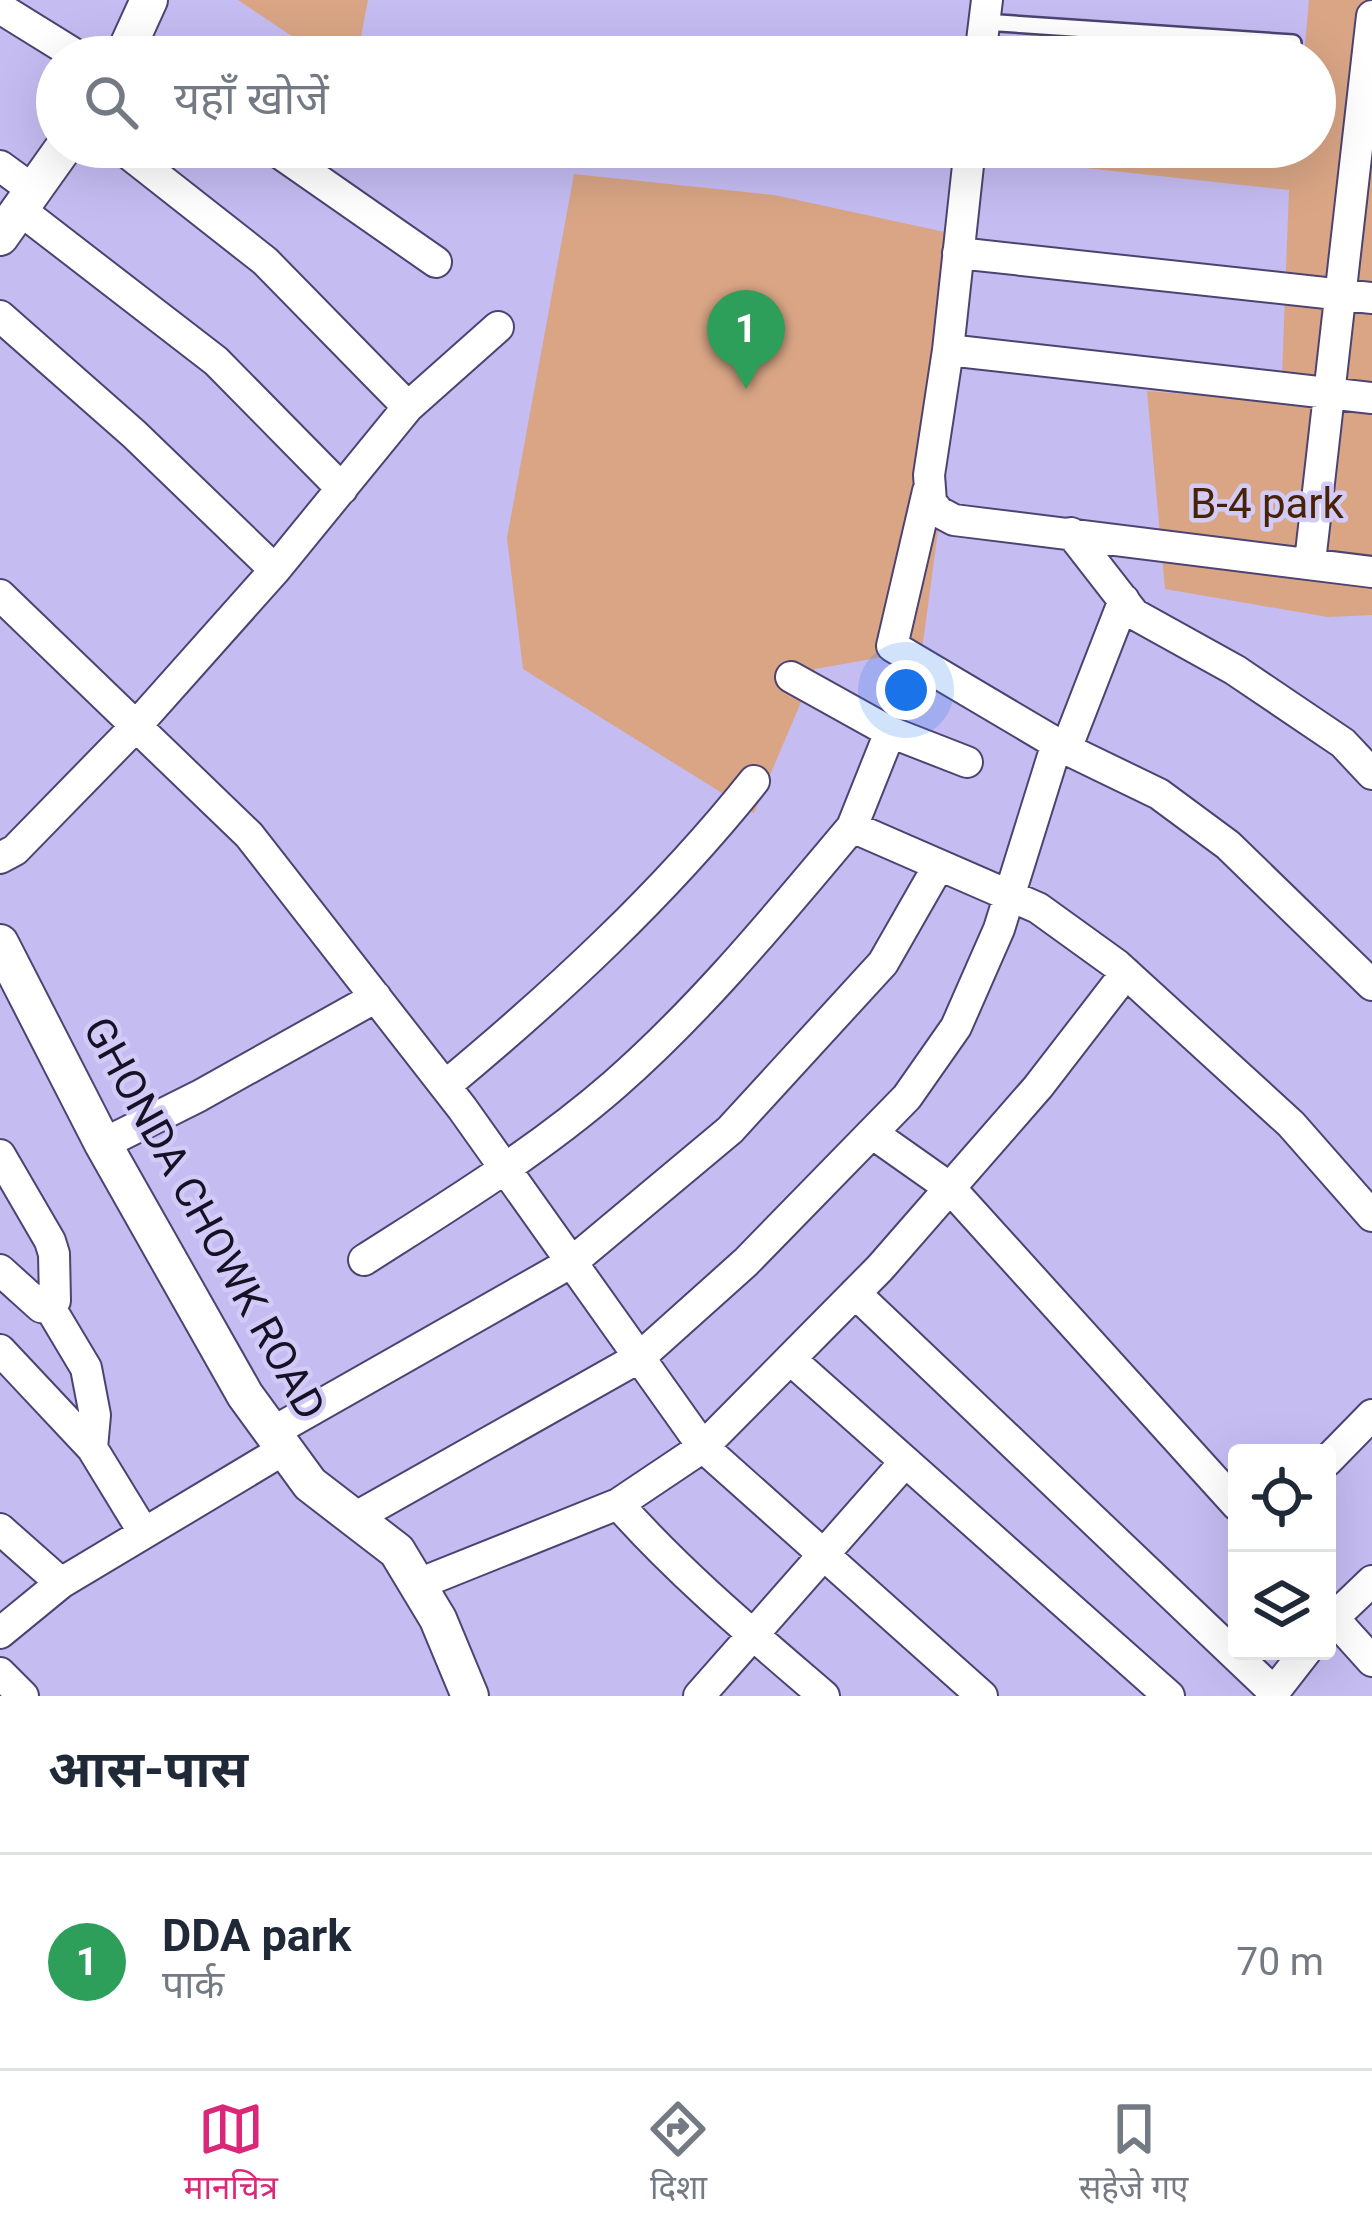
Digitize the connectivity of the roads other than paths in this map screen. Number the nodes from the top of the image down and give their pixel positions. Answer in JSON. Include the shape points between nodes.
{"nodes":[{"id":1,"x":149,"y":0,"type":"edge"},
{"id":2,"x":0,"y":8,"type":"edge"},
{"id":3,"x":985,"y":11,"type":"edge"},
{"id":4,"x":1372,"y":16,"type":"edge"},
{"id":5,"x":46,"y":36,"type":"edge"},
{"id":6,"x":134,"y":36,"type":"edge"},
{"id":7,"x":1226,"y":36,"type":"edge"},
{"id":8,"x":1370,"y":62,"type":"edge"},
{"id":9,"x":0,"y":166,"type":"edge"},
{"id":10,"x":49,"y":168,"type":"edge"},
{"id":11,"x":147,"y":168,"type":"edge"},
{"id":12,"x":301,"y":168,"type":"edge"},
{"id":13,"x":968,"y":168,"type":"edge"},
{"id":14,"x":18,"y":212,"type":"edge"},
{"id":15,"x":958,"y":253,"type":"junction"},
{"id":16,"x":436,"y":262,"type":"dead end"},
{"id":17,"x":1340,"y":295,"type":"junction"},
{"id":18,"x":1372,"y":298,"type":"edge"},
{"id":19,"x":0,"y":316,"type":"edge"},
{"id":20,"x":498,"y":327,"type":"dead end"},
{"id":21,"x":948,"y":350,"type":"junction"},
{"id":22,"x":1330,"y":393,"type":"junction"},
{"id":23,"x":1372,"y":398,"type":"edge"},
{"id":24,"x":408,"y":407,"type":"junction"},
{"id":25,"x":342,"y":489,"type":"junction"},
{"id":26,"x":928,"y":491,"type":"junction"},
{"id":27,"x":1071,"y":533,"type":"junction"},
{"id":28,"x":1310,"y":562,"type":"junction"},
{"id":29,"x":274,"y":570,"type":"junction"},
{"id":30,"x":1372,"y":572,"type":"edge"},
{"id":31,"x":0,"y":595,"type":"edge"},
{"id":32,"x":1124,"y":599,"type":"junction"},
{"id":33,"x":791,"y":677,"type":"dead end"},
{"id":34,"x":136,"y":726,"type":"junction"},
{"id":35,"x":890,"y":732,"type":"junction"},
{"id":36,"x":1061,"y":746,"type":"junction"},
{"id":37,"x":967,"y":763,"type":"dead end"},
{"id":38,"x":1372,"y":774,"type":"edge"},
{"id":39,"x":754,"y":781,"type":"dead end"},
{"id":40,"x":852,"y":827,"type":"junction"},
{"id":41,"x":0,"y":858,"type":"edge"},
{"id":42,"x":939,"y":866,"type":"junction"},
{"id":43,"x":1009,"y":895,"type":"junction"},
{"id":44,"x":0,"y":943,"type":"edge"},
{"id":45,"x":1126,"y":973,"type":"junction"},
{"id":46,"x":1372,"y":986,"type":"edge"},
{"id":47,"x":376,"y":997,"type":"junction"},
{"id":48,"x":445,"y":1086,"type":"junction"},
{"id":49,"x":872,"y":1133,"type":"junction"},
{"id":50,"x":103,"y":1144,"type":"junction"},
{"id":51,"x":0,"y":1155,"type":"edge"},
{"id":52,"x":505,"y":1169,"type":"junction"},
{"id":53,"x":950,"y":1188,"type":"junction"},
{"id":54,"x":1372,"y":1216,"type":"edge"},
{"id":55,"x":364,"y":1260,"type":"dead end"},
{"id":56,"x":572,"y":1262,"type":"junction"},
{"id":57,"x":0,"y":1270,"type":"edge"},
{"id":58,"x":855,"y":1293,"type":"junction"},
{"id":59,"x":49,"y":1306,"type":"junction"},
{"id":60,"x":0,"y":1350,"type":"edge"},
{"id":61,"x":640,"y":1357,"type":"junction"},
{"id":62,"x":790,"y":1359,"type":"junction"},
{"id":63,"x":1372,"y":1415,"type":"edge"},
{"id":64,"x":277,"y":1442,"type":"junction"},
{"id":65,"x":703,"y":1447,"type":"junction"},
{"id":66,"x":92,"y":1448,"type":"junction"},
{"id":67,"x":1336,"y":1452,"type":"edge"},
{"id":68,"x":905,"y":1462,"type":"junction"},
{"id":69,"x":1228,"y":1495,"type":"edge"},
{"id":70,"x":618,"y":1504,"type":"junction"},
{"id":71,"x":356,"y":1517,"type":"junction"},
{"id":72,"x":0,"y":1529,"type":"edge"},
{"id":73,"x":144,"y":1533,"type":"junction"},
{"id":74,"x":825,"y":1556,"type":"junction"},
{"id":75,"x":1372,"y":1581,"type":"edge"},
{"id":76,"x":61,"y":1583,"type":"junction"},
{"id":77,"x":416,"y":1585,"type":"junction"},
{"id":78,"x":1336,"y":1611,"type":"edge"},
{"id":79,"x":1336,"y":1624,"type":"edge"},
{"id":80,"x":0,"y":1633,"type":"edge"},
{"id":81,"x":754,"y":1637,"type":"junction"},
{"id":82,"x":1299,"y":1660,"type":"edge"},
{"id":83,"x":1372,"y":1661,"type":"edge"},
{"id":84,"x":0,"y":1673,"type":"edge"},
{"id":85,"x":464,"y":1693,"type":"edge"},
{"id":86,"x":1273,"y":1694,"type":"edge"},
{"id":87,"x":23,"y":1696,"type":"edge"},
{"id":88,"x":699,"y":1696,"type":"edge"},
{"id":89,"x":824,"y":1696,"type":"edge"},
{"id":90,"x":982,"y":1696,"type":"edge"},
{"id":91,"x":1169,"y":1696,"type":"edge"}],
"edges":[{"from":1,"to":6,"type":"street"},
{"from":2,"to":5,"type":"street"},
{"from":3,"to":7,"type":"lane"},
{"from":4,"to":8,"type":"street"},
{"from":8,"to":17,"type":"street"},
{"from":9,"to":14,"type":"street"},
{"from":10,"to":14,"type":"street"},
{"from":11,"to":24,"type":"street","via":[[265,261]]},
{"from":12,"to":16,"type":"street"},
{"from":13,"to":15,"type":"street"},
{"from":14,"to":25,"type":"street","via":[[216,361]]},
{"from":15,"to":17,"type":"street"},
{"from":15,"to":21,"type":"street"},
{"from":17,"to":18,"type":"street"},
{"from":17,"to":22,"type":"street"},
{"from":19,"to":29,"type":"street"},
{"from":20,"to":24,"type":"street"},
{"from":21,"to":22,"type":"street"},
{"from":21,"to":26,"type":"street"},
{"from":22,"to":23,"type":"street"},
{"from":22,"to":28,"type":"street"},
{"from":24,"to":25,"type":"street"},
{"from":25,"to":29,"type":"street"},
{"from":26,"to":27,"type":"street","via":[[954,520]]},
{"from":26,"to":36,"type":"street","via":[[892,646]]},
{"from":27,"to":28,"type":"street"},
{"from":27,"to":32,"type":"street"},
{"from":28,"to":30,"type":"street"},
{"from":29,"to":34,"type":"street"},
{"from":31,"to":34,"type":"street"},
{"from":32,"to":36,"type":"street"},
{"from":32,"to":38,"type":"street","via":[[1134,614],[1342,743]]},
{"from":33,"to":35,"type":"street"},
{"from":34,"to":41,"type":"street"},
{"from":34,"to":47,"type":"street","via":[[249,835]]},
{"from":35,"to":37,"type":"street"},
{"from":35,"to":40,"type":"street"},
{"from":36,"to":43,"type":"street"},
{"from":36,"to":46,"type":"street","via":[[1159,794],[1228,845]]},
{"from":39,"to":48,"type":"street","via":[[643,909]]},
{"from":40,"to":42,"type":"street"},
{"from":40,"to":52,"type":"street","via":[[745,954],[631,1068]]},
{"from":42,"to":43,"type":"street"},
{"from":42,"to":56,"type":"street","via":[[883,963],[746,1113]]},
{"from":43,"to":45,"type":"street"},
{"from":43,"to":49,"type":"street","via":[[956,1027]]},
{"from":44,"to":50,"type":"street","name":"GHONDA CHOWK ROAD"},
{"from":45,"to":53,"type":"street"},
{"from":45,"to":54,"type":"street","via":[[1291,1124]]},
{"from":47,"to":48,"type":"street"},
{"from":47,"to":50,"type":"street"},
{"from":48,"to":52,"type":"street"},
{"from":49,"to":53,"type":"street"},
{"from":49,"to":61,"type":"street"},
{"from":50,"to":64,"type":"street","name":"GHONDA CHOWK ROAD"},
{"from":51,"to":59,"type":"street","via":[[50,1241],[57,1289]]},
{"from":52,"to":55,"type":"street"},
{"from":52,"to":56,"type":"street"},
{"from":53,"to":58,"type":"street"},
{"from":53,"to":69,"type":"street"},
{"from":56,"to":61,"type":"street"},
{"from":56,"to":64,"type":"street"},
{"from":57,"to":59,"type":"street"},
{"from":58,"to":62,"type":"street"},
{"from":58,"to":86,"type":"street"},
{"from":59,"to":66,"type":"street","via":[[86,1368]]},
{"from":60,"to":66,"type":"street"},
{"from":61,"to":65,"type":"street"},
{"from":61,"to":71,"type":"street"},
{"from":62,"to":65,"type":"street"},
{"from":62,"to":68,"type":"street"},
{"from":63,"to":67,"type":"street"},
{"from":64,"to":71,"type":"street","name":"GHONDA CHOWK ROAD","via":[[310,1484]]},
{"from":64,"to":73,"type":"street"},
{"from":65,"to":70,"type":"street"},
{"from":65,"to":74,"type":"street"},
{"from":66,"to":73,"type":"street"},
{"from":68,"to":74,"type":"street"},
{"from":68,"to":91,"type":"street"},
{"from":70,"to":77,"type":"street"},
{"from":70,"to":81,"type":"street"},
{"from":71,"to":77,"type":"street","name":"GHONDA CHOWK ROAD","via":[[397,1551]]},
{"from":72,"to":76,"type":"street"},
{"from":73,"to":76,"type":"street"},
{"from":74,"to":81,"type":"street"},
{"from":74,"to":90,"type":"street"},
{"from":75,"to":78,"type":"street"},
{"from":76,"to":80,"type":"street"},
{"from":77,"to":85,"type":"street","name":"GHONDA CHOWK ROAD","via":[[438,1619]]},
{"from":79,"to":83,"type":"street"},
{"from":81,"to":88,"type":"street"},
{"from":81,"to":89,"type":"street"},
{"from":82,"to":86,"type":"street"},
{"from":84,"to":87,"type":"street"}]}
